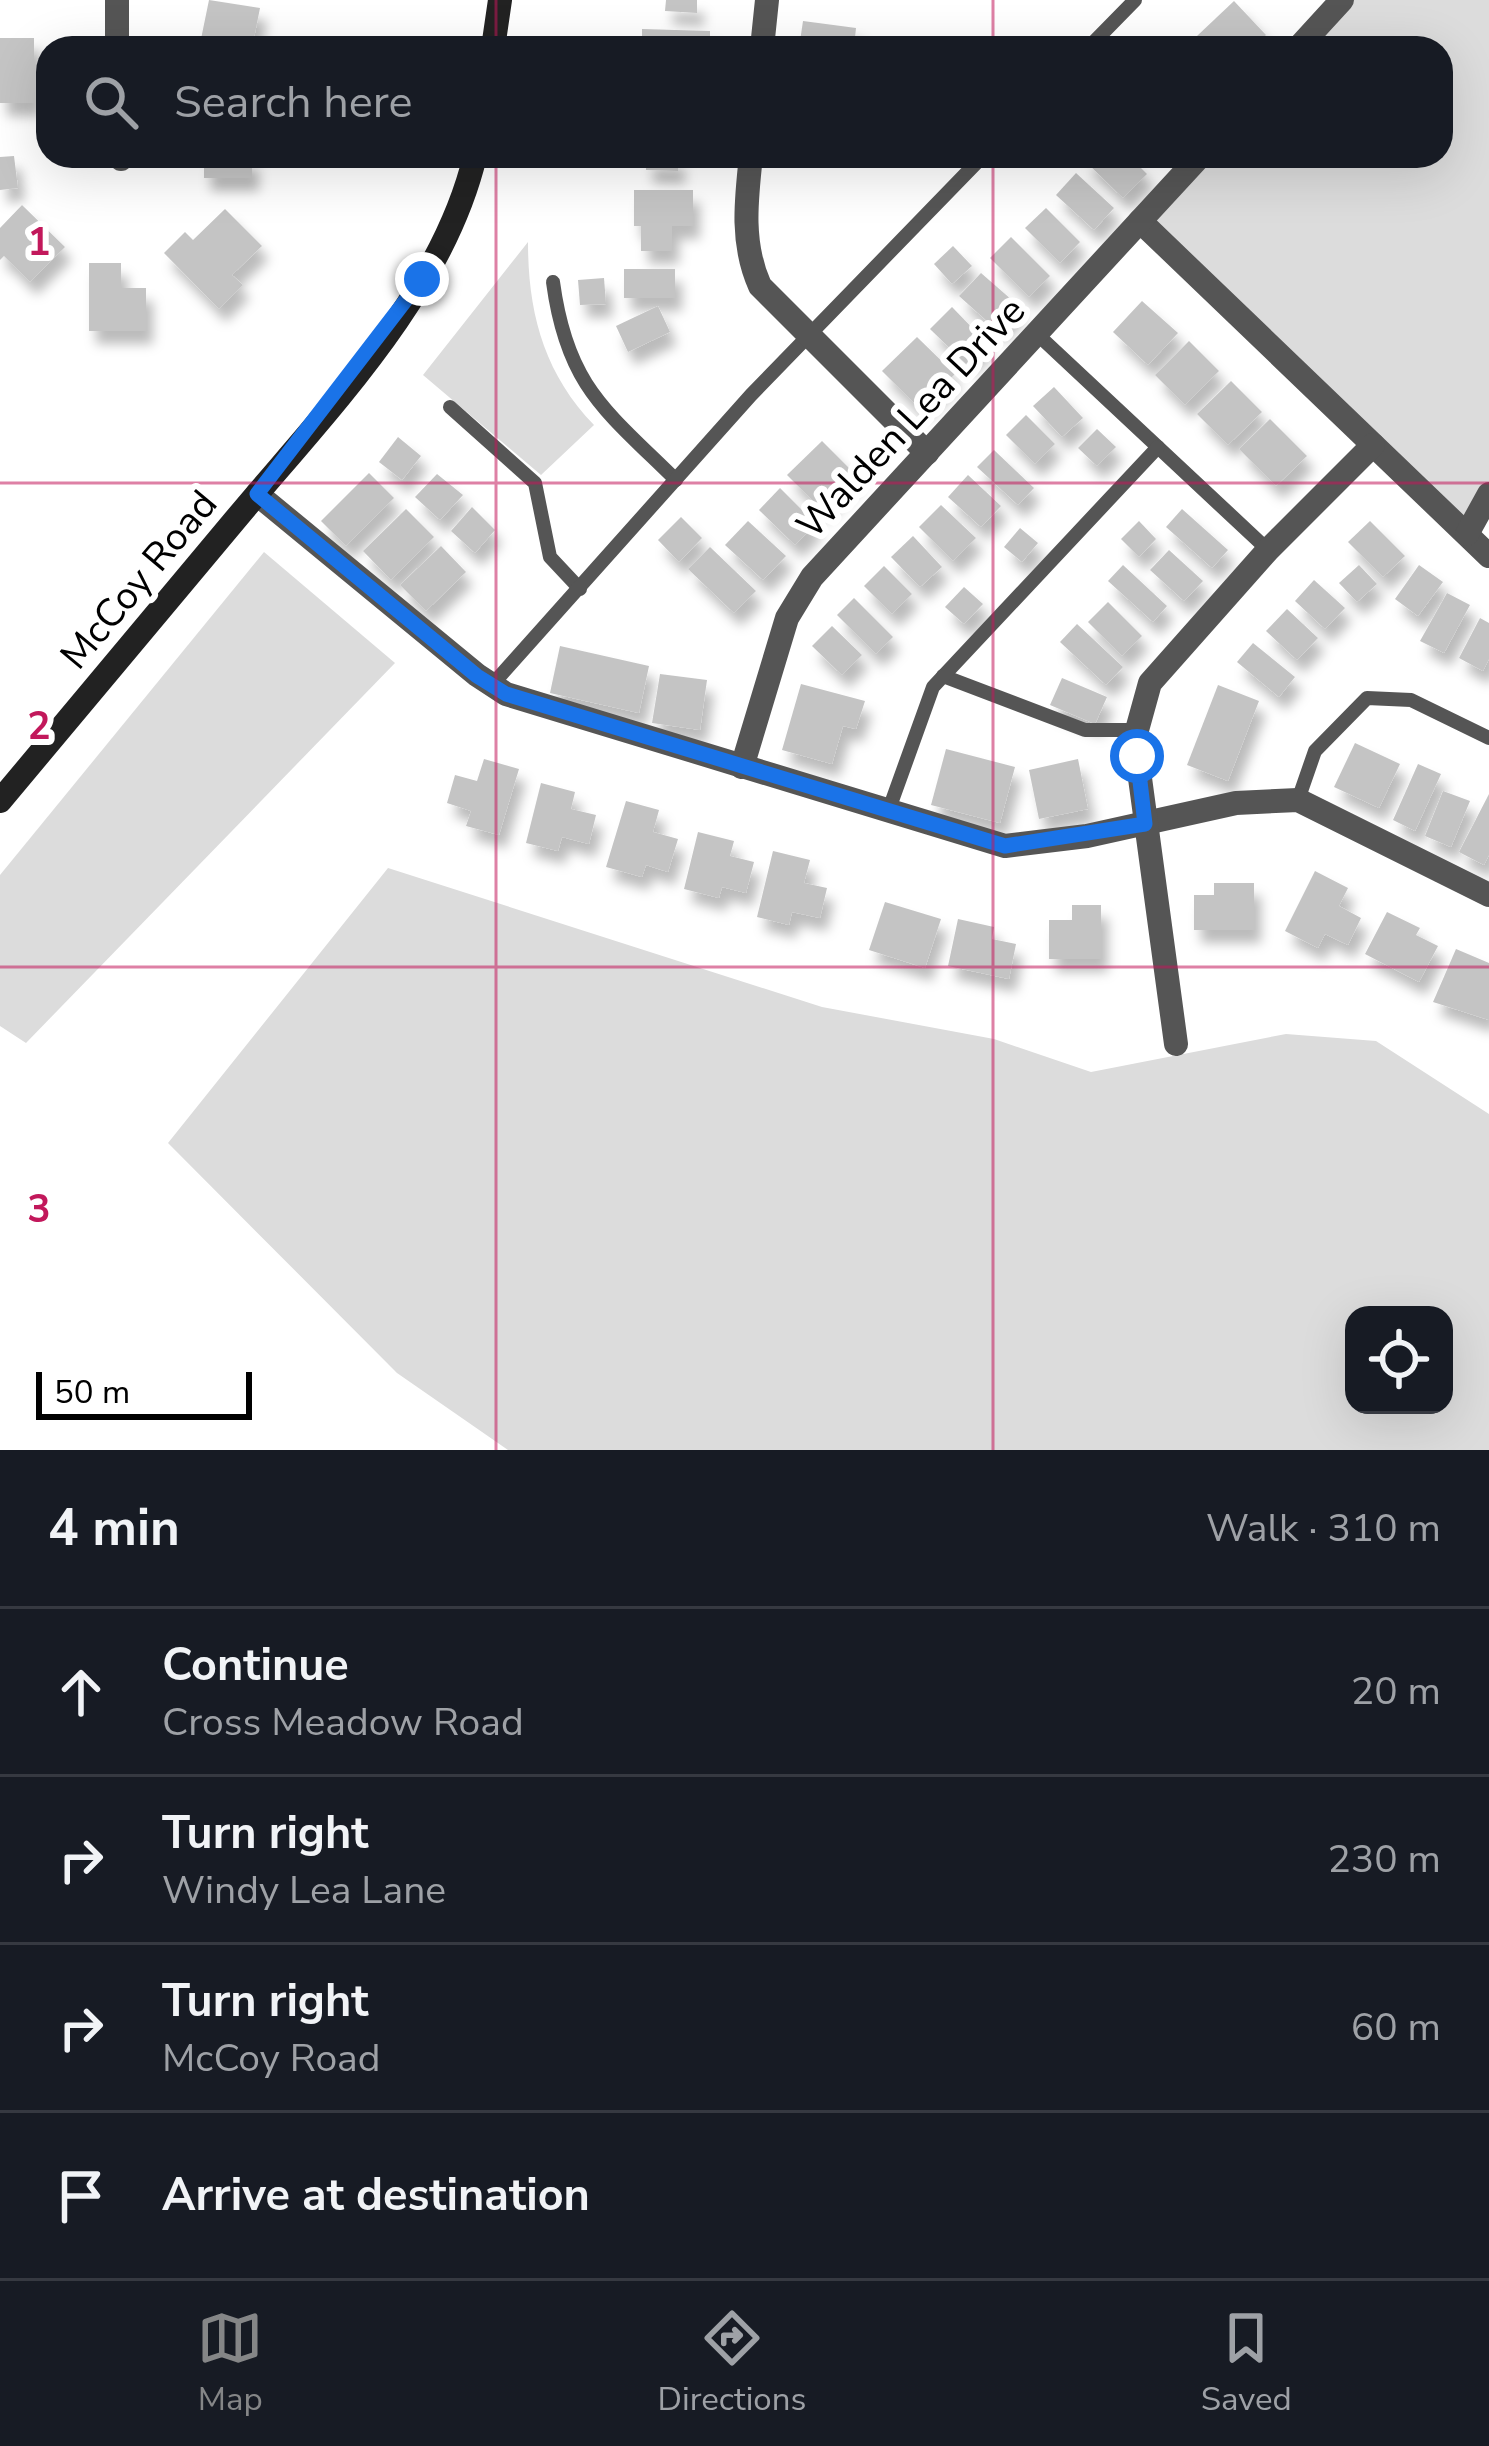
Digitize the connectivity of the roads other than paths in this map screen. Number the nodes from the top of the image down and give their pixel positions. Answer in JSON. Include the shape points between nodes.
{"nodes":[{"id":1,"x":117,"y":0,"type":"edge"},
{"id":2,"x":500,"y":0,"type":"edge"},
{"id":3,"x":767,"y":0,"type":"edge"},
{"id":4,"x":1135,"y":0,"type":"edge"},
{"id":5,"x":1330,"y":4,"type":"edge"},
{"id":6,"x":117,"y":36,"type":"edge"},
{"id":7,"x":495,"y":36,"type":"edge"},
{"id":8,"x":763,"y":36,"type":"edge"},
{"id":9,"x":1100,"y":36,"type":"edge"},
{"id":10,"x":1307,"y":36,"type":"edge"},
{"id":11,"x":470,"y":168,"type":"edge"},
{"id":12,"x":751,"y":168,"type":"edge"},
{"id":13,"x":971,"y":168,"type":"edge"},
{"id":14,"x":1189,"y":168,"type":"edge"},
{"id":15,"x":1140,"y":221,"type":"junction"},
{"id":16,"x":553,"y":282,"type":"dead end"},
{"id":17,"x":1037,"y":334,"type":"junction"},
{"id":18,"x":807,"y":337,"type":"junction"},
{"id":19,"x":450,"y":407,"type":"dead end"},
{"id":20,"x":1373,"y":445,"type":"junction"},
{"id":21,"x":1159,"y":447,"type":"junction"},
{"id":22,"x":927,"y":454,"type":"junction"},
{"id":23,"x":676,"y":480,"type":"junction"},
{"id":24,"x":257,"y":494,"type":"junction"},
{"id":25,"x":1489,"y":494,"type":"edge"},
{"id":26,"x":1466,"y":534,"type":"junction"},
{"id":27,"x":1268,"y":550,"type":"junction"},
{"id":28,"x":1489,"y":556,"type":"edge"},
{"id":29,"x":580,"y":589,"type":"junction"},
{"id":30,"x":943,"y":676,"type":"junction"},
{"id":31,"x":492,"y":685,"type":"junction"},
{"id":32,"x":1137,"y":730,"type":"junction"},
{"id":33,"x":1489,"y":738,"type":"edge"},
{"id":34,"x":742,"y":766,"type":"junction"},
{"id":35,"x":1298,"y":800,"type":"junction"},
{"id":36,"x":0,"y":801,"type":"edge"},
{"id":37,"x":888,"y":812,"type":"junction"},
{"id":38,"x":1145,"y":824,"type":"junction"},
{"id":39,"x":1489,"y":895,"type":"edge"},
{"id":40,"x":1176,"y":1045,"type":"dead end"}],
"edges":[{"from":1,"to":6,"type":"street"},
{"from":2,"to":7,"type":"main road"},
{"from":3,"to":8,"type":"street"},
{"from":4,"to":9,"type":"lane"},
{"from":5,"to":10,"type":"street"},
{"from":11,"to":24,"type":"main road","name":"McCoy Road","via":[[422,279]]},
{"from":12,"to":18,"type":"street","via":[[749,262]]},
{"from":13,"to":18,"type":"lane"},
{"from":14,"to":15,"type":"street","name":"Walden Lea Drive"},
{"from":15,"to":17,"type":"street","name":"Walden Lea Drive"},
{"from":15,"to":20,"type":"street"},
{"from":16,"to":23,"type":"lane","via":[[574,370]]},
{"from":17,"to":21,"type":"lane"},
{"from":17,"to":22,"type":"street","name":"Walden Lea Drive"},
{"from":18,"to":22,"type":"street"},
{"from":18,"to":23,"type":"lane"},
{"from":19,"to":29,"type":"lane","via":[[535,483],[550,557]]},
{"from":20,"to":26,"type":"street"},
{"from":20,"to":27,"type":"street"},
{"from":21,"to":27,"type":"lane"},
{"from":21,"to":30,"type":"lane"},
{"from":22,"to":34,"type":"street","name":"Walden Lea Drive","via":[[794,600]]},
{"from":23,"to":29,"type":"lane"},
{"from":24,"to":31,"type":"street"},
{"from":24,"to":36,"type":"main road","name":"McCoy Road"},
{"from":25,"to":26,"type":"street"},
{"from":26,"to":28,"type":"street"},
{"from":27,"to":32,"type":"street","via":[[1150,682]]},
{"from":29,"to":31,"type":"lane"},
{"from":30,"to":32,"type":"lane","via":[[1084,730]]},
{"from":30,"to":37,"type":"lane","via":[[920,713]]},
{"from":31,"to":34,"type":"street"},
{"from":32,"to":38,"type":"street"},
{"from":33,"to":35,"type":"lane","via":[[1411,700],[1367,698],[1315,751]]},
{"from":34,"to":37,"type":"street"},
{"from":35,"to":38,"type":"street","via":[[1236,803]]},
{"from":35,"to":39,"type":"street"},
{"from":37,"to":38,"type":"street","via":[[1005,846]]},
{"from":38,"to":40,"type":"street"}]}
